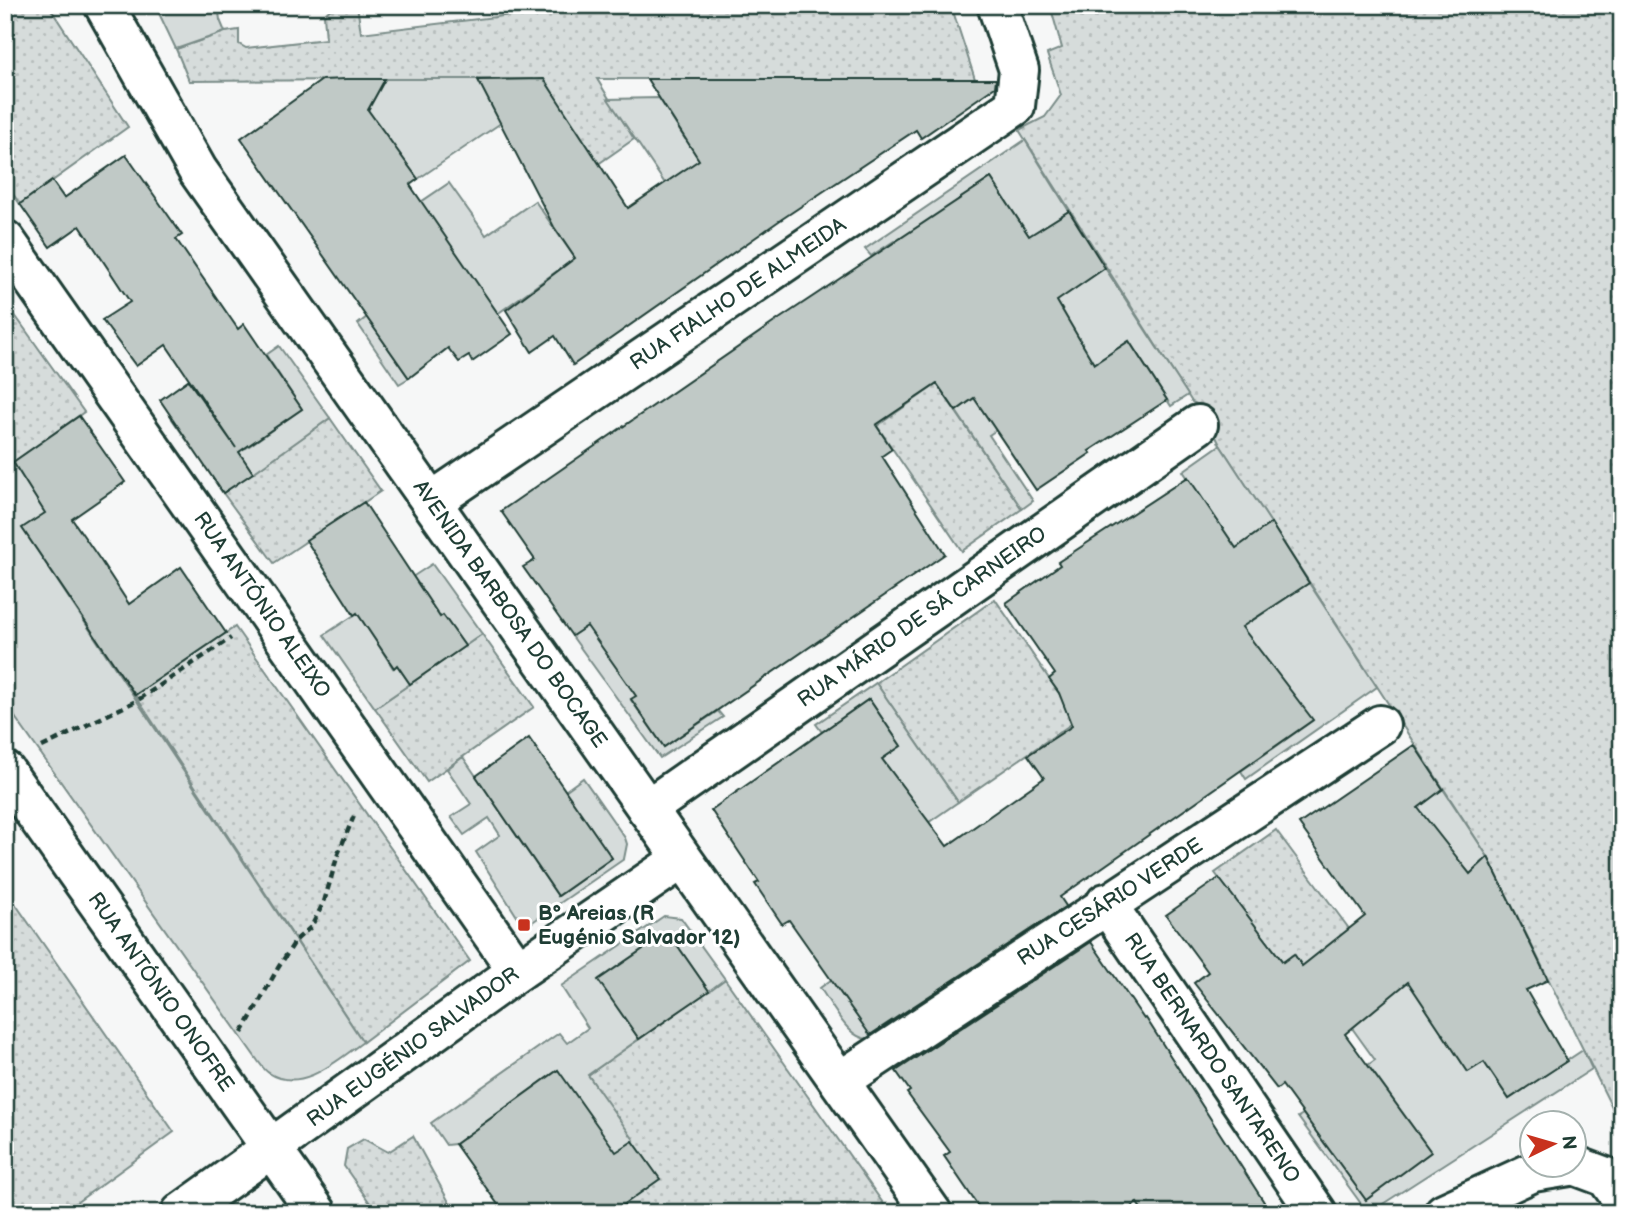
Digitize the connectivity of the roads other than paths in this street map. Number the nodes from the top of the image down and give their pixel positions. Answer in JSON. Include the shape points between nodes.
{"nodes":[{"id":1,"x":104,"y":5,"type":"edge"},
{"id":2,"x":997,"y":5,"type":"edge"},
{"id":3,"x":5,"y":240,"type":"edge"},
{"id":4,"x":1198,"y":425,"type":"dead end"},
{"id":5,"x":431,"y":502,"type":"junction"},
{"id":6,"x":1380,"y":724,"type":"dead end"},
{"id":7,"x":5,"y":771,"type":"edge"},
{"id":8,"x":647,"y":809,"type":"junction"},
{"id":9,"x":682,"y":859,"type":"junction"},
{"id":10,"x":1107,"y":903,"type":"junction"},
{"id":11,"x":518,"y":971,"type":"junction"},
{"id":12,"x":840,"y":1081,"type":"junction"},
{"id":13,"x":271,"y":1149,"type":"junction"},
{"id":14,"x":1588,"y":1171,"type":"edge"},
{"id":15,"x":1518,"y":1179,"type":"edge"},
{"id":16,"x":1622,"y":1199,"type":"edge"},
{"id":17,"x":181,"y":1213,"type":"edge"},
{"id":18,"x":317,"y":1213,"type":"edge"},
{"id":19,"x":932,"y":1213,"type":"edge"},
{"id":20,"x":1317,"y":1213,"type":"edge"},
{"id":21,"x":1444,"y":1213,"type":"edge"}],
"edges":[{"from":1,"to":5,"type":"street","name":"AVENIDA BARBOSA DO BOCAGE","via":[[198,171]]},
{"from":2,"to":5,"type":"street","name":"RUA FIALHO DE ALMEIDA","via":[[1019,70],[1015,106]]},
{"from":3,"to":11,"type":"street","name":"RUA ANTÓNIO ALEIXO"},
{"from":4,"to":8,"type":"street","name":"RUA MÁRIO DE SÁ CARNEIRO"},
{"from":5,"to":8,"type":"street","name":"AVENIDA BARBOSA DO BOCAGE"},
{"from":6,"to":10,"type":"street","name":"RUA CESÁRIO VERDE"},
{"from":7,"to":13,"type":"street","name":"RUA ANTÓNIO ONOFRE"},
{"from":8,"to":9,"type":"street","name":"AVENIDA BARBOSA DO BOCAGE"},
{"from":9,"to":11,"type":"street","name":"RUA EUGÉNIO SALVADOR"},
{"from":9,"to":12,"type":"street","name":"AVENIDA BARBOSA DO BOCAGE"},
{"from":10,"to":12,"type":"street","name":"RUA CESÁRIO VERDE"},
{"from":10,"to":20,"type":"street","name":"RUA BERNARDO SANTARENO"},
{"from":11,"to":13,"type":"street","name":"RUA EUGÉNIO SALVADOR"},
{"from":12,"to":19,"type":"street","name":"AVENIDA BARBOSA DO BOCAGE"},
{"from":13,"to":17,"type":"street","name":"RUA EUGÉNIO SALVADOR"},
{"from":13,"to":18,"type":"street","name":"RUA ANTÓNIO ONOFRE"},
{"from":14,"to":16,"type":"street","via":[[1606,1177]]},
{"from":15,"to":21,"type":"street"}]}
